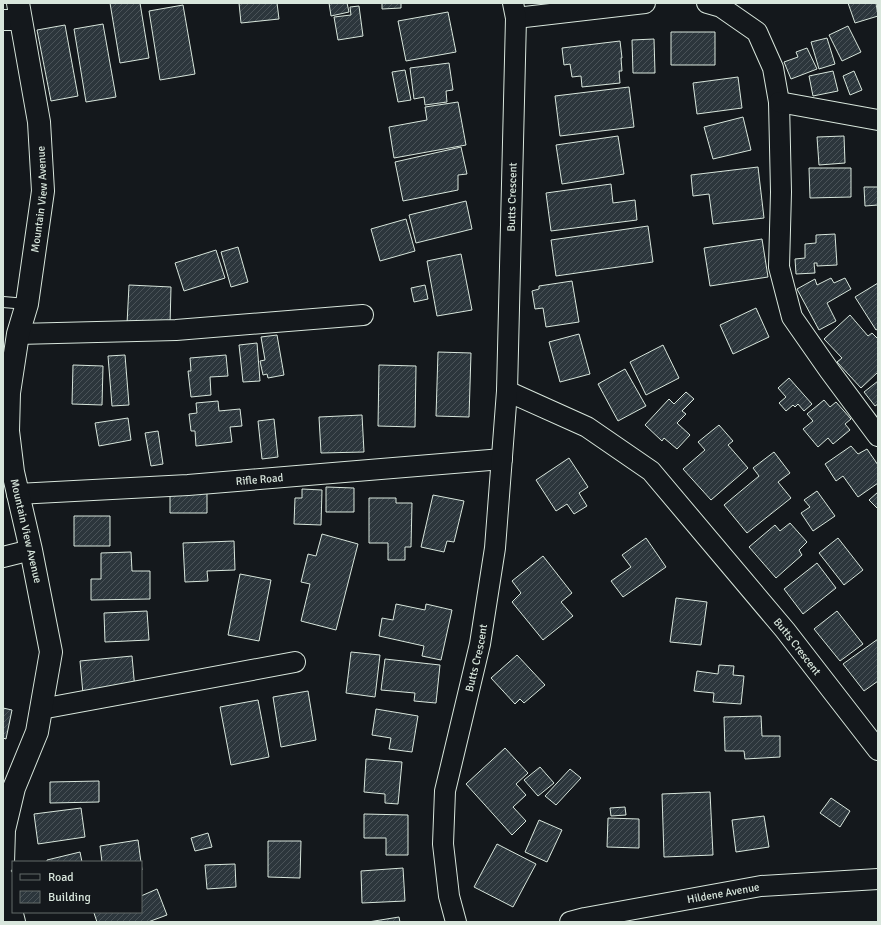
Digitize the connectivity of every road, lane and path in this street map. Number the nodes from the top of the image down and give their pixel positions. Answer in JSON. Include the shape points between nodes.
{"nodes":[{"id":1,"x":645,"y":3,"type":"edge"},
{"id":2,"x":707,"y":3,"type":"edge"},
{"id":3,"x":515,"y":10,"type":"edge"},
{"id":4,"x":14,"y":14,"type":"edge"},
{"id":5,"x":779,"y":102,"type":"junction"},
{"id":6,"x":878,"y":120,"type":"edge"},
{"id":7,"x":3,"y":302,"type":"edge"},
{"id":8,"x":27,"y":304,"type":"junction"},
{"id":9,"x":363,"y":315,"type":"dead end"},
{"id":10,"x":18,"y":334,"type":"junction"},
{"id":11,"x":507,"y":391,"type":"junction"},
{"id":12,"x":878,"y":436,"type":"edge"},
{"id":13,"x":502,"y":459,"type":"junction"},
{"id":14,"x":17,"y":494,"type":"junction"},
{"id":15,"x":31,"y":550,"type":"junction"},
{"id":16,"x":3,"y":557,"type":"edge"},
{"id":17,"x":295,"y":662,"type":"dead end"},
{"id":18,"x":41,"y":709,"type":"junction"},
{"id":19,"x":878,"y":750,"type":"edge"},
{"id":20,"x":3,"y":863,"type":"edge"},
{"id":21,"x":3,"y":879,"type":"edge"},
{"id":22,"x":878,"y":879,"type":"edge"},
{"id":23,"x":14,"y":922,"type":"edge"},
{"id":24,"x":456,"y":922,"type":"edge"},
{"id":25,"x":570,"y":922,"type":"edge"}],
"edges":[{"from":1,"to":3,"type":"street"},
{"from":2,"to":5,"type":"street","via":[[721,7],[757,32],[772,68]]},
{"from":3,"to":11,"type":"street","name":"Butts Crescent"},
{"from":4,"to":8,"type":"main road","name":"Mountain View Avenue","via":[[39,122],[43,191]]},
{"from":5,"to":6,"type":"street"},
{"from":5,"to":12,"type":"street","via":[[779,267],[792,317]]},
{"from":7,"to":8,"type":"lane"},
{"from":8,"to":10,"type":"main road","name":"Mountain View Avenue"},
{"from":9,"to":10,"type":"street","via":[[176,330]]},
{"from":10,"to":14,"type":"main road","name":"Mountain View Avenue","via":[[8,431]]},
{"from":11,"to":13,"type":"street","name":"Butts Crescent"},
{"from":11,"to":19,"type":"street","name":"Butts Crescent","via":[[587,427],[651,471],[785,630]]},
{"from":13,"to":14,"type":"street","name":"Rifle Road","via":[[188,485]]},
{"from":13,"to":24,"type":"street","name":"Butts Crescent","via":[[495,548],[480,644],[445,791],[443,844],[449,896]]},
{"from":14,"to":15,"type":"main road","name":"Mountain View Avenue"},
{"from":15,"to":16,"type":"street"},
{"from":15,"to":18,"type":"main road","name":"Mountain View Avenue","via":[[51,652]]},
{"from":17,"to":18,"type":"street"},
{"from":18,"to":20,"type":"main road","name":"Mountain View Avenue","via":[[37,732],[14,788],[4,830]]},
{"from":21,"to":23,"type":"main road"},
{"from":22,"to":25,"type":"street","name":"Hildene Avenue","via":[[761,886]]}]}
